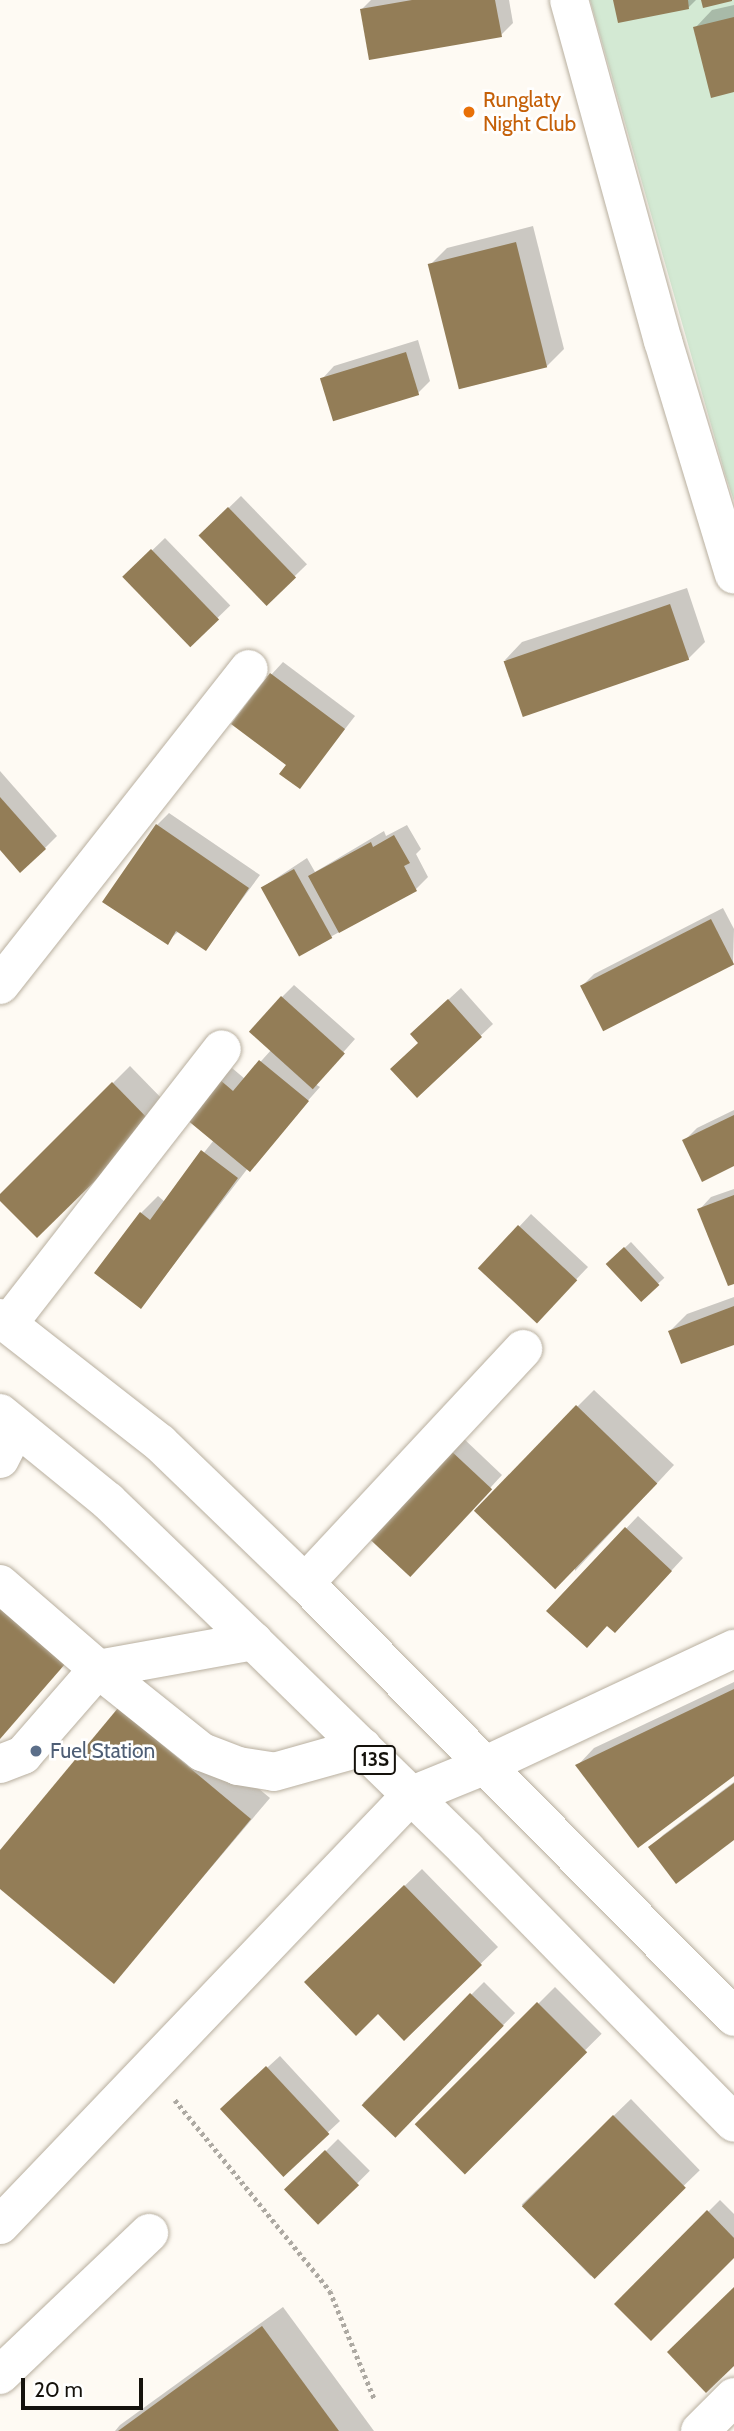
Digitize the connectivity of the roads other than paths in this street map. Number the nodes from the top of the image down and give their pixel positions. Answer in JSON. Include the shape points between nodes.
{"nodes":[{"id":1,"x":569,"y":0,"type":"edge"},
{"id":2,"x":734,"y":574,"type":"edge"},
{"id":3,"x":249,"y":668,"type":"dead end"},
{"id":4,"x":0,"y":985,"type":"edge"},
{"id":5,"x":222,"y":1049,"type":"dead end"},
{"id":6,"x":4,"y":1321,"type":"edge"},
{"id":7,"x":523,"y":1349,"type":"dead end"},
{"id":8,"x":5,"y":1433,"type":"edge"},
{"id":9,"x":305,"y":1583,"type":"junction"},
{"id":10,"x":0,"y":1584,"type":"edge"},
{"id":11,"x":253,"y":1641,"type":"junction"},
{"id":12,"x":734,"y":1649,"type":"edge"},
{"id":13,"x":98,"y":1669,"type":"junction"},
{"id":14,"x":363,"y":1747,"type":"junction"},
{"id":15,"x":0,"y":1764,"type":"edge"},
{"id":16,"x":486,"y":1765,"type":"junction"},
{"id":17,"x":410,"y":1796,"type":"junction"},
{"id":18,"x":734,"y":2017,"type":"edge"},
{"id":19,"x":734,"y":2123,"type":"edge"},
{"id":20,"x":0,"y":2225,"type":"edge"},
{"id":21,"x":149,"y":2233,"type":"dead end"},
{"id":22,"x":0,"y":2375,"type":"edge"},
{"id":23,"x":734,"y":2397,"type":"edge"},
{"id":24,"x":700,"y":2431,"type":"edge"}],
"edges":[{"from":1,"to":2,"type":"main road","via":[[663,341]]},
{"from":3,"to":4,"type":"main road"},
{"from":5,"to":6,"type":"main road"},
{"from":6,"to":9,"type":"main road","via":[[160,1443]]},
{"from":7,"to":9,"type":"main road"},
{"from":8,"to":11,"type":"main road","number":"13S","via":[[108,1501]]},
{"from":9,"to":16,"type":"main road"},
{"from":10,"to":13,"type":"main road"},
{"from":11,"to":13,"type":"main road"},
{"from":11,"to":14,"type":"main road","number":"13S"},
{"from":12,"to":16,"type":"main road"},
{"from":13,"to":14,"type":"main road","via":[[202,1752],[238,1766],[274,1772]]},
{"from":13,"to":15,"type":"main road","via":[[23,1755]]},
{"from":14,"to":17,"type":"main road","number":"13S"},
{"from":16,"to":17,"type":"main road"},
{"from":16,"to":18,"type":"main road"},
{"from":17,"to":19,"type":"main road","number":"13S"},
{"from":17,"to":20,"type":"main road"},
{"from":21,"to":22,"type":"main road"},
{"from":23,"to":24,"type":"main road"}]}
